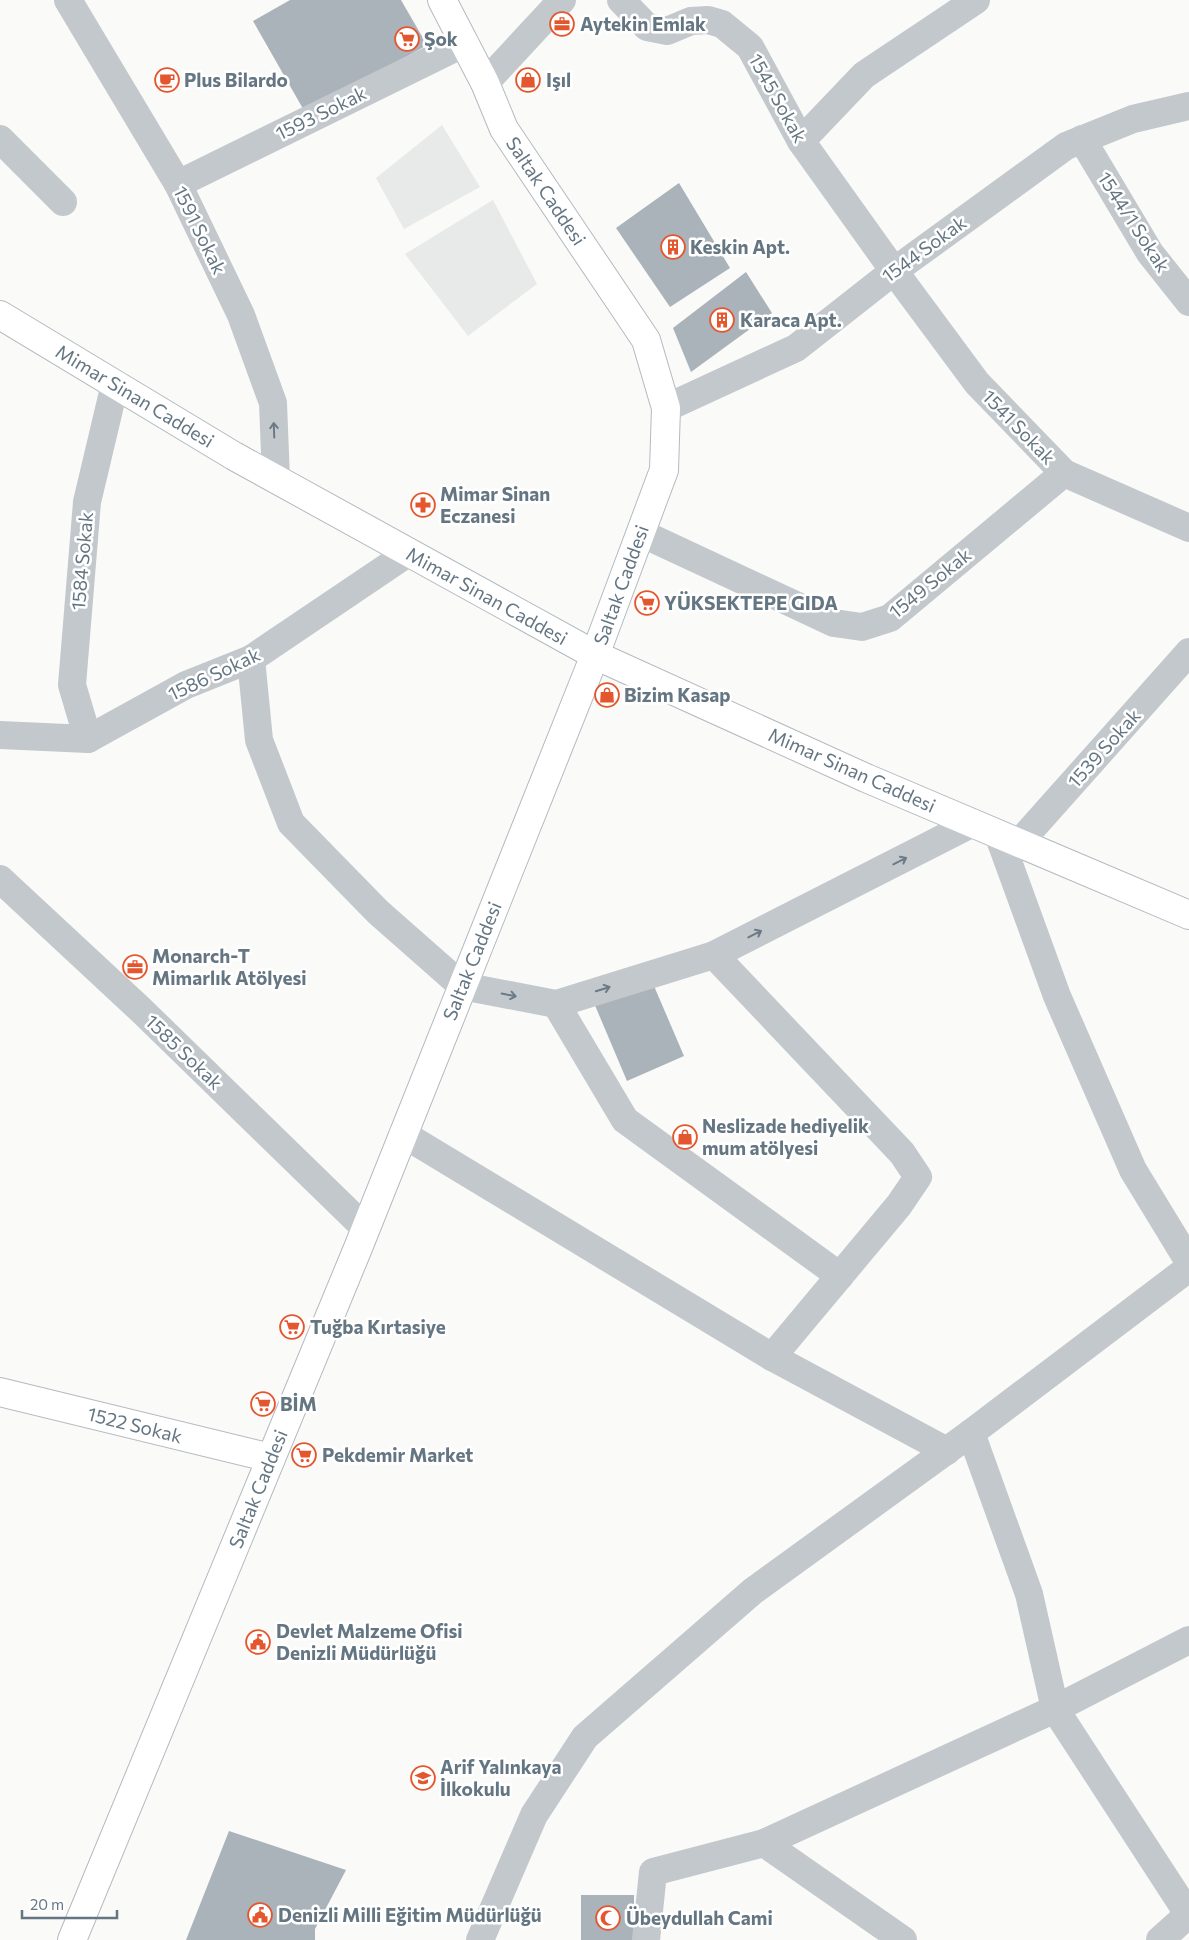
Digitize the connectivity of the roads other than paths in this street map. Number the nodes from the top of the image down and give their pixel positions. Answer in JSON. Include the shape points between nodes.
{"nodes":[{"id":1,"x":68,"y":0,"type":"edge"},
{"id":2,"x":442,"y":0,"type":"edge"},
{"id":3,"x":562,"y":0,"type":"edge"},
{"id":4,"x":620,"y":0,"type":"edge"},
{"id":5,"x":965,"y":3,"type":"edge"},
{"id":6,"x":465,"y":43,"type":"junction"},
{"id":7,"x":485,"y":84,"type":"junction"},
{"id":8,"x":1189,"y":106,"type":"edge"},
{"id":9,"x":0,"y":139,"type":"edge"},
{"id":10,"x":1082,"y":140,"type":"junction"},
{"id":11,"x":801,"y":141,"type":"junction"},
{"id":12,"x":178,"y":184,"type":"junction"},
{"id":13,"x":64,"y":202,"type":"dead end"},
{"id":14,"x":894,"y":271,"type":"junction"},
{"id":15,"x":1189,"y":302,"type":"edge"},
{"id":16,"x":0,"y":315,"type":"edge"},
{"id":17,"x":115,"y":384,"type":"junction"},
{"id":18,"x":666,"y":408,"type":"junction"},
{"id":19,"x":1064,"y":473,"type":"junction"},
{"id":20,"x":276,"y":479,"type":"junction"},
{"id":21,"x":1189,"y":528,"type":"edge"},
{"id":22,"x":641,"y":533,"type":"junction"},
{"id":23,"x":408,"y":553,"type":"junction"},
{"id":24,"x":595,"y":655,"type":"junction"},
{"id":25,"x":251,"y":659,"type":"junction"},
{"id":26,"x":1187,"y":659,"type":"edge"},
{"id":27,"x":0,"y":735,"type":"edge"},
{"id":28,"x":88,"y":739,"type":"junction"},
{"id":29,"x":973,"y":824,"type":"junction"},
{"id":30,"x":1008,"y":839,"type":"junction"},
{"id":31,"x":0,"y":880,"type":"edge"},
{"id":32,"x":1189,"y":915,"type":"edge"},
{"id":33,"x":714,"y":955,"type":"junction"},
{"id":34,"x":462,"y":986,"type":"junction"},
{"id":35,"x":556,"y":1004,"type":"junction"},
{"id":36,"x":403,"y":1134,"type":"junction"},
{"id":37,"x":365,"y":1228,"type":"junction"},
{"id":38,"x":1189,"y":1262,"type":"edge"},
{"id":39,"x":1189,"y":1268,"type":"edge"},
{"id":40,"x":840,"y":1276,"type":"junction"},
{"id":41,"x":772,"y":1357,"type":"junction"},
{"id":42,"x":0,"y":1392,"type":"edge"},
{"id":43,"x":971,"y":1433,"type":"junction"},
{"id":44,"x":947,"y":1451,"type":"junction"},
{"id":45,"x":271,"y":1458,"type":"junction"},
{"id":46,"x":1189,"y":1640,"type":"edge"},
{"id":47,"x":1055,"y":1709,"type":"junction"},
{"id":48,"x":764,"y":1844,"type":"junction"},
{"id":49,"x":1189,"y":1915,"type":"edge"},
{"id":50,"x":72,"y":1940,"type":"edge"},
{"id":51,"x":480,"y":1940,"type":"edge"},
{"id":52,"x":646,"y":1940,"type":"edge"},
{"id":53,"x":903,"y":1940,"type":"edge"},
{"id":54,"x":1160,"y":1940,"type":"edge"}],
"edges":[{"from":1,"to":12,"type":"street","name":"1591 Sokak"},
{"from":2,"to":6,"type":"main road","name":"Saltak Caddesi"},
{"from":3,"to":7,"type":"street"},
{"from":4,"to":11,"type":"street","name":"1545 Sokak","via":[[647,27],[667,30],[691,21],[708,20],[722,24],[750,47]]},
{"from":5,"to":11,"type":"street","via":[[864,75]]},
{"from":6,"to":7,"type":"main road","name":"Saltak Caddesi"},
{"from":6,"to":12,"type":"street","name":"1593 Sokak"},
{"from":7,"to":18,"type":"main road","name":"Saltak Caddesi","via":[[504,128],[646,340]]},
{"from":8,"to":10,"type":"street","name":"1544 Sokak","via":[[1133,119]]},
{"from":9,"to":13,"type":"street"},
{"from":10,"to":14,"type":"street","name":"1544 Sokak","via":[[1066,146]]},
{"from":10,"to":15,"type":"street","name":"1544/1 Sokak","via":[[1150,254]]},
{"from":11,"to":14,"type":"street","name":"1545 Sokak"},
{"from":20,"to":12,"type":"street","name":"1591 Sokak","one_way":true,"via":[[273,403],[241,315]]},
{"from":14,"to":18,"type":"street","name":"1544 Sokak","via":[[796,348]]},
{"from":14,"to":19,"type":"street","name":"1541 Sokak","via":[[977,383]]},
{"from":16,"to":17,"type":"main road","name":"Mimar Sinan Caddesi"},
{"from":17,"to":20,"type":"main road","name":"Mimar Sinan Caddesi"},
{"from":17,"to":28,"type":"street","name":"1584 Sokak","via":[[87,502],[72,685]]},
{"from":18,"to":22,"type":"main road","name":"Saltak Caddesi","via":[[664,470]]},
{"from":19,"to":21,"type":"street","name":"1541 Sokak"},
{"from":19,"to":22,"type":"street","name":"1549 Sokak","via":[[890,618],[862,627],[834,623]]},
{"from":20,"to":23,"type":"main road","name":"Mimar Sinan Caddesi"},
{"from":22,"to":24,"type":"main road","name":"Saltak Caddesi"},
{"from":23,"to":24,"type":"main road","name":"Mimar Sinan Caddesi"},
{"from":23,"to":25,"type":"street","name":"1586 Sokak"},
{"from":24,"to":29,"type":"main road","name":"Mimar Sinan Caddesi"},
{"from":24,"to":34,"type":"main road","name":"Saltak Caddesi"},
{"from":25,"to":28,"type":"street","name":"1586 Sokak","via":[[186,685]]},
{"from":25,"to":34,"type":"street","via":[[259,740],[290,822],[378,912]]},
{"from":26,"to":30,"type":"street","name":"1539 Sokak"},
{"from":27,"to":28,"type":"street"},
{"from":29,"to":30,"type":"main road","name":"Mimar Sinan Caddesi"},
{"from":33,"to":29,"type":"street","one_way":true},
{"from":30,"to":32,"type":"main road","name":"Mimar Sinan Caddesi"},
{"from":30,"to":38,"type":"street","via":[[1057,996],[1133,1170]]},
{"from":31,"to":37,"type":"street","name":"1585 Sokak","via":[[141,1010]]},
{"from":35,"to":33,"type":"street","one_way":true},
{"from":33,"to":40,"type":"street","via":[[902,1153],[918,1177]]},
{"from":34,"to":35,"type":"street","one_way":true},
{"from":34,"to":36,"type":"main road","name":"Saltak Caddesi"},
{"from":35,"to":40,"type":"street","via":[[625,1120]]},
{"from":36,"to":37,"type":"main road","name":"Saltak Caddesi"},
{"from":36,"to":41,"type":"street"},
{"from":37,"to":45,"type":"main road","name":"Saltak Caddesi"},
{"from":39,"to":43,"type":"street"},
{"from":40,"to":41,"type":"street"},
{"from":41,"to":44,"type":"street"},
{"from":42,"to":45,"type":"main road","name":"1522 Sokak"},
{"from":43,"to":44,"type":"street"},
{"from":43,"to":47,"type":"street","via":[[1029,1594]]},
{"from":44,"to":51,"type":"street","via":[[753,1591],[584,1737],[534,1815]]},
{"from":45,"to":50,"type":"main road","name":"Saltak Caddesi"},
{"from":46,"to":47,"type":"street"},
{"from":47,"to":48,"type":"street"},
{"from":47,"to":49,"type":"street"},
{"from":48,"to":52,"type":"street","via":[[653,1872]]},
{"from":48,"to":53,"type":"street"},
{"from":49,"to":54,"type":"street"}]}
